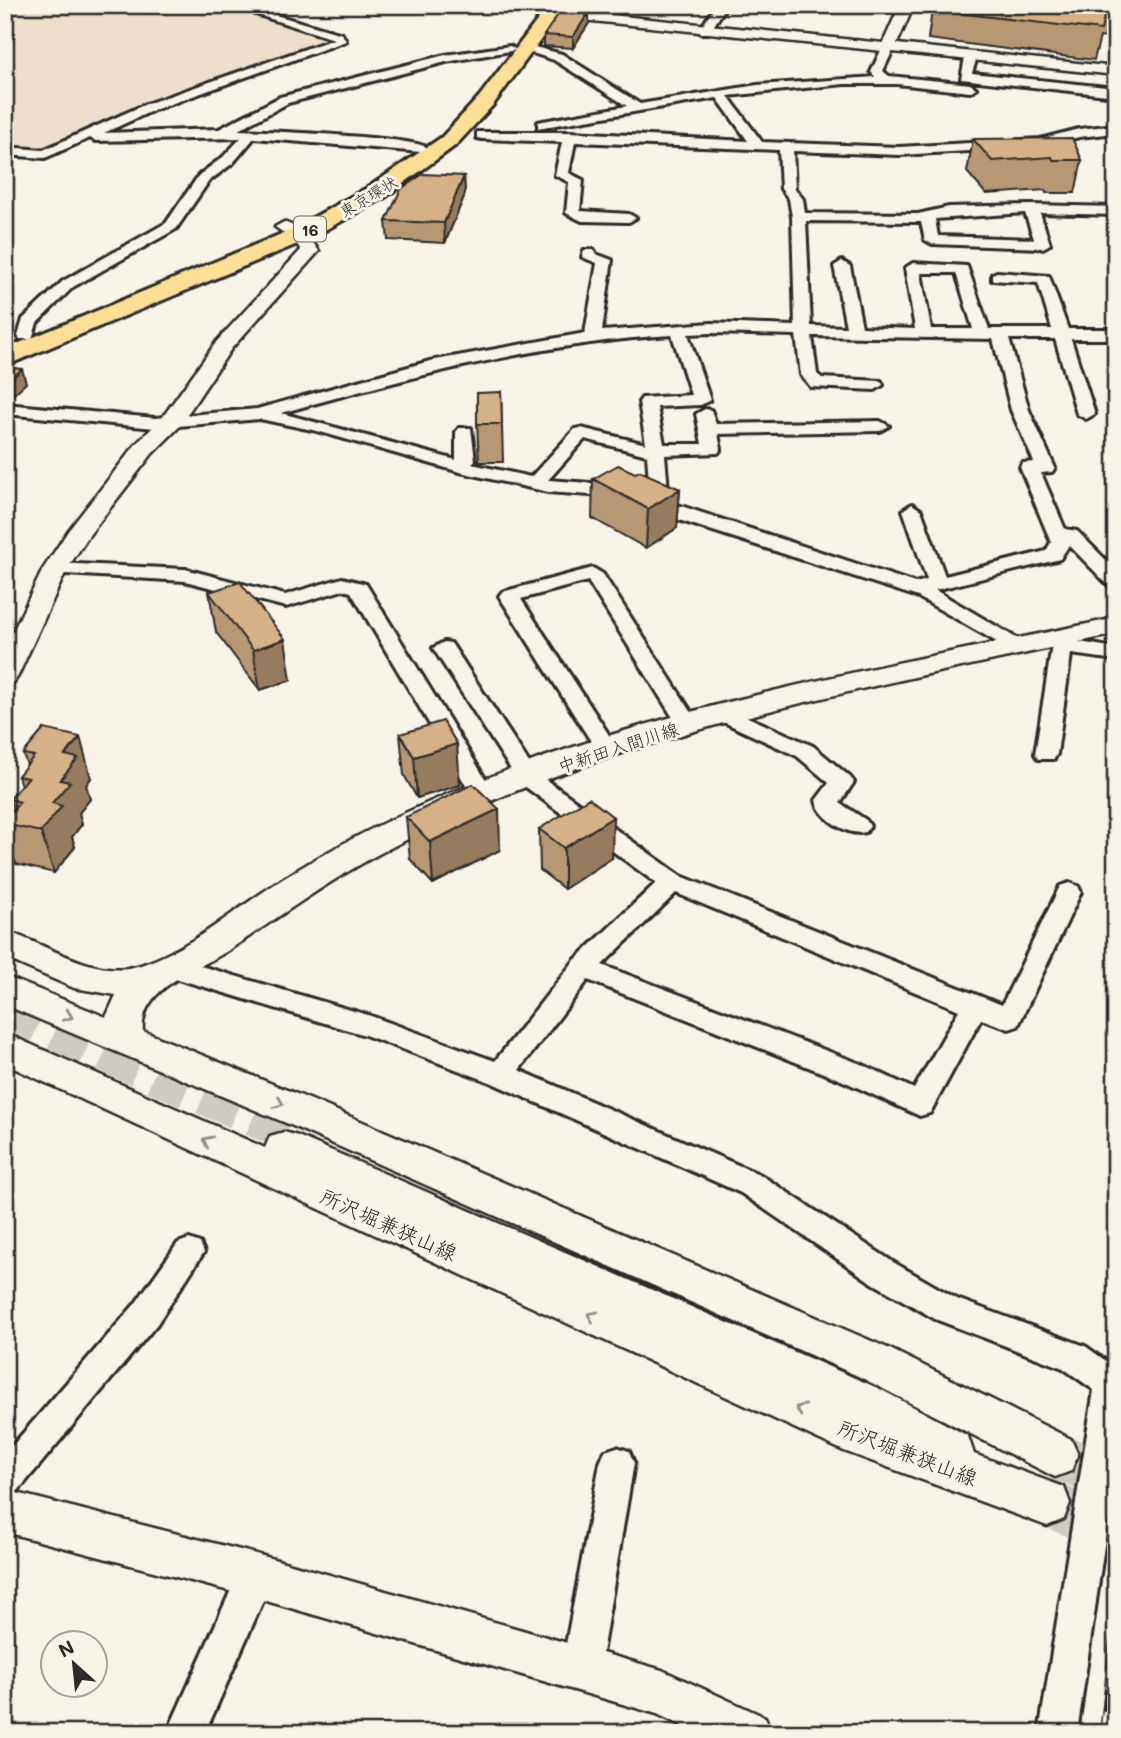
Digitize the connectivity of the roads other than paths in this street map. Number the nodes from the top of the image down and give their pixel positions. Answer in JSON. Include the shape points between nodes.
{"nodes":[{"id":1,"x":287,"y":5,"type":"edge"},
{"id":2,"x":722,"y":5,"type":"edge"},
{"id":3,"x":907,"y":5,"type":"edge"},
{"id":4,"x":545,"y":7,"type":"edge"},
{"id":5,"x":705,"y":31,"type":"junction"},
{"id":6,"x":888,"y":48,"type":"junction"},
{"id":7,"x":518,"y":49,"type":"junction"},
{"id":8,"x":971,"y":57,"type":"junction"},
{"id":9,"x":1116,"y":71,"type":"edge"},
{"id":10,"x":886,"y":80,"type":"junction"},
{"id":11,"x":970,"y":89,"type":"dead end"},
{"id":12,"x":1116,"y":92,"type":"edge"},
{"id":13,"x":722,"y":96,"type":"junction"},
{"id":14,"x":640,"y":109,"type":"junction"},
{"id":15,"x":1116,"y":129,"type":"edge"},
{"id":16,"x":219,"y":134,"type":"junction"},
{"id":17,"x":249,"y":135,"type":"junction"},
{"id":18,"x":482,"y":135,"type":"junction"},
{"id":19,"x":570,"y":136,"type":"junction"},
{"id":20,"x":78,"y":139,"type":"junction"},
{"id":21,"x":449,"y":141,"type":"junction"},
{"id":22,"x":421,"y":148,"type":"junction"},
{"id":23,"x":760,"y":148,"type":"junction"},
{"id":24,"x":786,"y":149,"type":"junction"},
{"id":25,"x":5,"y":151,"type":"edge"},
{"id":26,"x":1031,"y":209,"type":"junction"},
{"id":27,"x":1116,"y":211,"type":"edge"},
{"id":28,"x":927,"y":216,"type":"junction"},
{"id":29,"x":799,"y":217,"type":"junction"},
{"id":30,"x":629,"y":218,"type":"dead end"},
{"id":31,"x":292,"y":231,"type":"junction"},
{"id":32,"x":590,"y":253,"type":"dead end"},
{"id":33,"x":842,"y":266,"type":"dead end"},
{"id":34,"x":997,"y":277,"type":"dead end"},
{"id":35,"x":678,"y":329,"type":"junction"},
{"id":36,"x":803,"y":330,"type":"junction"},
{"id":37,"x":855,"y":331,"type":"junction"},
{"id":38,"x":991,"y":333,"type":"junction"},
{"id":39,"x":1063,"y":333,"type":"junction"},
{"id":40,"x":924,"y":334,"type":"junction"},
{"id":41,"x":1116,"y":334,"type":"edge"},
{"id":42,"x":593,"y":337,"type":"junction"},
{"id":43,"x":16,"y":340,"type":"edge"},
{"id":44,"x":5,"y":358,"type":"edge"},
{"id":45,"x":875,"y":385,"type":"dead end"},
{"id":46,"x":702,"y":400,"type":"junction"},
{"id":47,"x":5,"y":409,"type":"edge"},
{"id":48,"x":47,"y":414,"type":"junction"},
{"id":49,"x":258,"y":414,"type":"junction"},
{"id":50,"x":1086,"y":414,"type":"dead end"},
{"id":51,"x":170,"y":422,"type":"junction"},
{"id":52,"x":880,"y":426,"type":"dead end"},
{"id":53,"x":5,"y":428,"type":"edge"},
{"id":54,"x":708,"y":429,"type":"junction"},
{"id":55,"x":465,"y":432,"type":"dead end"},
{"id":56,"x":656,"y":451,"type":"junction"},
{"id":57,"x":460,"y":467,"type":"junction"},
{"id":58,"x":537,"y":483,"type":"junction"},
{"id":59,"x":660,"y":505,"type":"junction"},
{"id":60,"x":912,"y":510,"type":"dead end"},
{"id":61,"x":1057,"y":534,"type":"junction"},
{"id":62,"x":55,"y":569,"type":"junction"},
{"id":63,"x":1116,"y":582,"type":"edge"},
{"id":64,"x":938,"y":583,"type":"junction"},
{"id":65,"x":915,"y":589,"type":"junction"},
{"id":66,"x":1116,"y":626,"type":"edge"},
{"id":67,"x":1063,"y":642,"type":"junction"},
{"id":68,"x":1016,"y":647,"type":"junction"},
{"id":69,"x":444,"y":648,"type":"dead end"},
{"id":70,"x":1116,"y":654,"type":"edge"},
{"id":71,"x":5,"y":676,"type":"edge"},
{"id":72,"x":725,"y":714,"type":"junction"},
{"id":73,"x":688,"y":724,"type":"junction"},
{"id":74,"x":607,"y":749,"type":"junction"},
{"id":75,"x":1046,"y":754,"type":"dead end"},
{"id":76,"x":527,"y":777,"type":"junction"},
{"id":77,"x":482,"y":793,"type":"junction"},
{"id":78,"x":858,"y":826,"type":"dead end"},
{"id":79,"x":672,"y":882,"type":"junction"},
{"id":80,"x":1069,"y":892,"type":"dead end"},
{"id":81,"x":5,"y":944,"type":"edge"},
{"id":82,"x":583,"y":968,"type":"junction"},
{"id":83,"x":166,"y":969,"type":"junction"},
{"id":84,"x":5,"y":990,"type":"edge"},
{"id":85,"x":975,"y":1006,"type":"junction"},
{"id":86,"x":126,"y":1040,"type":"junction"},
{"id":87,"x":5,"y":1048,"type":"edge"},
{"id":88,"x":500,"y":1074,"type":"junction"},
{"id":89,"x":189,"y":1252,"type":"dead end"},
{"id":90,"x":617,"y":1463,"type":"dead end"},
{"id":91,"x":5,"y":1480,"type":"edge"},
{"id":92,"x":5,"y":1511,"type":"edge"},
{"id":93,"x":256,"y":1576,"type":"junction"},
{"id":94,"x":580,"y":1671,"type":"junction"},
{"id":95,"x":186,"y":1733,"type":"edge"},
{"id":96,"x":749,"y":1733,"type":"edge"},
{"id":97,"x":1058,"y":1733,"type":"edge"}],
"edges":[{"from":1,"to":20,"type":"street","via":[[261,14],[338,36],[340,41],[150,107]]},
{"from":2,"to":5,"type":"street"},
{"from":3,"to":6,"type":"street"},
{"from":4,"to":5,"type":"street"},
{"from":4,"to":7,"type":"highway","name":"東京環状","number":"16"},
{"from":5,"to":6,"type":"street"},
{"from":6,"to":8,"type":"street"},
{"from":6,"to":10,"type":"street","via":[[877,72]]},
{"from":7,"to":14,"type":"street","via":[[558,57]]},
{"from":7,"to":16,"type":"street","via":[[445,59],[284,100]]},
{"from":7,"to":21,"type":"highway","name":"東京環状","number":"16","via":[[486,101]]},
{"from":7,"to":22,"type":"highway","name":"東京環状","number":"16"},
{"from":8,"to":9,"type":"street"},
{"from":8,"to":12,"type":"street","via":[[965,76]]},
{"from":10,"to":11,"type":"street"},
{"from":10,"to":13,"type":"street"},
{"from":13,"to":14,"type":"street"},
{"from":13,"to":23,"type":"street"},
{"from":14,"to":18,"type":"street"},
{"from":15,"to":24,"type":"street","via":[[1079,132],[1040,143],[984,147],[899,152]]},
{"from":16,"to":17,"type":"street"},
{"from":16,"to":20,"type":"street"},
{"from":17,"to":22,"type":"street"},
{"from":17,"to":43,"type":"street","via":[[228,160],[204,178],[171,226],[68,284]]},
{"from":18,"to":19,"type":"street"},
{"from":18,"to":21,"type":"street"},
{"from":19,"to":23,"type":"street"},
{"from":19,"to":30,"type":"street","via":[[562,175],[576,180],[573,213]]},
{"from":20,"to":25,"type":"street","via":[[45,154]]},
{"from":21,"to":31,"type":"highway","name":"東京環状","number":"16","via":[[377,192]]},
{"from":22,"to":31,"type":"highway","name":"東京環状","number":"16"},
{"from":23,"to":24,"type":"street"},
{"from":24,"to":29,"type":"street","via":[[788,189]]},
{"from":26,"to":27,"type":"street"},
{"from":26,"to":28,"type":"street","via":[[949,211]]},
{"from":26,"to":28,"type":"street","via":[[1043,244],[932,240]]},
{"from":28,"to":29,"type":"street"},
{"from":29,"to":36,"type":"street"},
{"from":31,"to":43,"type":"highway","name":"東京環状","number":"16"},
{"from":31,"to":44,"type":"highway","name":"東京環状","number":"16"},
{"from":31,"to":51,"type":"street","via":[[310,251],[224,345]]},
{"from":32,"to":42,"type":"street","via":[[589,257],[605,260]]},
{"from":33,"to":37,"type":"street"},
{"from":34,"to":39,"type":"street","via":[[1044,279]]},
{"from":35,"to":36,"type":"street"},
{"from":35,"to":42,"type":"street"},
{"from":35,"to":46,"type":"street"},
{"from":36,"to":37,"type":"street"},
{"from":36,"to":45,"type":"street","via":[[809,375],[817,383]]},
{"from":37,"to":40,"type":"street"},
{"from":38,"to":39,"type":"street"},
{"from":38,"to":40,"type":"street"},
{"from":38,"to":40,"type":"street","via":[[962,269],[913,268]]},
{"from":38,"to":61,"type":"street","via":[[1046,468],[1029,467]]},
{"from":39,"to":41,"type":"street"},
{"from":39,"to":50,"type":"street"},
{"from":42,"to":49,"type":"street","via":[[430,366]]},
{"from":46,"to":54,"type":"street"},
{"from":46,"to":56,"type":"street","via":[[648,402]]},
{"from":47,"to":48,"type":"street"},
{"from":48,"to":51,"type":"street"},
{"from":48,"to":53,"type":"street"},
{"from":49,"to":51,"type":"street"},
{"from":49,"to":57,"type":"street"},
{"from":51,"to":62,"type":"street","via":[[101,503]]},
{"from":52,"to":54,"type":"street"},
{"from":54,"to":56,"type":"street","via":[[712,449]]},
{"from":55,"to":57,"type":"street","via":[[466,460]]},
{"from":56,"to":58,"type":"street","via":[[581,433]]},
{"from":56,"to":59,"type":"street"},
{"from":57,"to":58,"type":"street"},
{"from":58,"to":59,"type":"street","via":[[605,490]]},
{"from":59,"to":65,"type":"street"},
{"from":60,"to":64,"type":"street"},
{"from":61,"to":63,"type":"street","via":[[1070,535]]},
{"from":61,"to":64,"type":"street","via":[[1061,542],[1053,555]]},
{"from":62,"to":71,"type":"street"},
{"from":62,"to":77,"type":"street","via":[[185,575],[286,601],[342,584],[359,588]]},
{"from":64,"to":65,"type":"street"},
{"from":65,"to":68,"type":"street"},
{"from":66,"to":67,"type":"main road","name":"中新田入間川線"},
{"from":67,"to":68,"type":"main road","name":"中新田入間川線"},
{"from":67,"to":70,"type":"street"},
{"from":67,"to":75,"type":"street"},
{"from":68,"to":72,"type":"main road","name":"中新田入間川線"},
{"from":69,"to":76,"type":"street"},
{"from":72,"to":73,"type":"main road","name":"中新田入間川線"},
{"from":72,"to":78,"type":"street","via":[[805,751],[833,774],[842,782],[828,800],[829,807]]},
{"from":73,"to":74,"type":"main road","name":"中新田入間川線"},
{"from":73,"to":74,"type":"street","via":[[593,574],[509,596]]},
{"from":74,"to":76,"type":"main road","name":"中新田入間川線"},
{"from":76,"to":77,"type":"main road","name":"中新田入間川線"},
{"from":76,"to":79,"type":"street"},
{"from":77,"to":83,"type":"main road","name":"中新田入間川線","via":[[380,838]]},
{"from":79,"to":82,"type":"street"},
{"from":79,"to":85,"type":"street"},
{"from":80,"to":85,"type":"street","via":[[1009,1019]]},
{"from":81,"to":83,"type":"main road","name":"中新田入間川線","via":[[102,983],[140,979]]},
{"from":82,"to":85,"type":"street","via":[[850,1072],[920,1105]]},
{"from":82,"to":88,"type":"street"},
{"from":83,"to":86,"type":"main road","name":"中新田入間川線","via":[[136,994],[125,1012],[121,1024]]},
{"from":83,"to":88,"type":"street","via":[[359,1023]]},
{"from":84,"to":86,"type":"main road","name":"所沢堀兼狭山線","one_way":true},
{"from":86,"to":87,"type":"main road","name":"所沢堀兼狭山線","one_way":true,"via":[[875,1363],[1055,1455],[867,1387],[289,1142],[864,1404],[1047,1503],[860,1436]]},
{"from":88,"to":97,"type":"street","via":[[751,1184],[882,1272],[946,1308],[1074,1357],[1111,1383]]},
{"from":89,"to":91,"type":"street","via":[[146,1314]]},
{"from":90,"to":94,"type":"street"},
{"from":92,"to":93,"type":"street"},
{"from":93,"to":94,"type":"street"},
{"from":93,"to":95,"type":"street"},
{"from":94,"to":96,"type":"street","via":[[662,1693]]}]}
